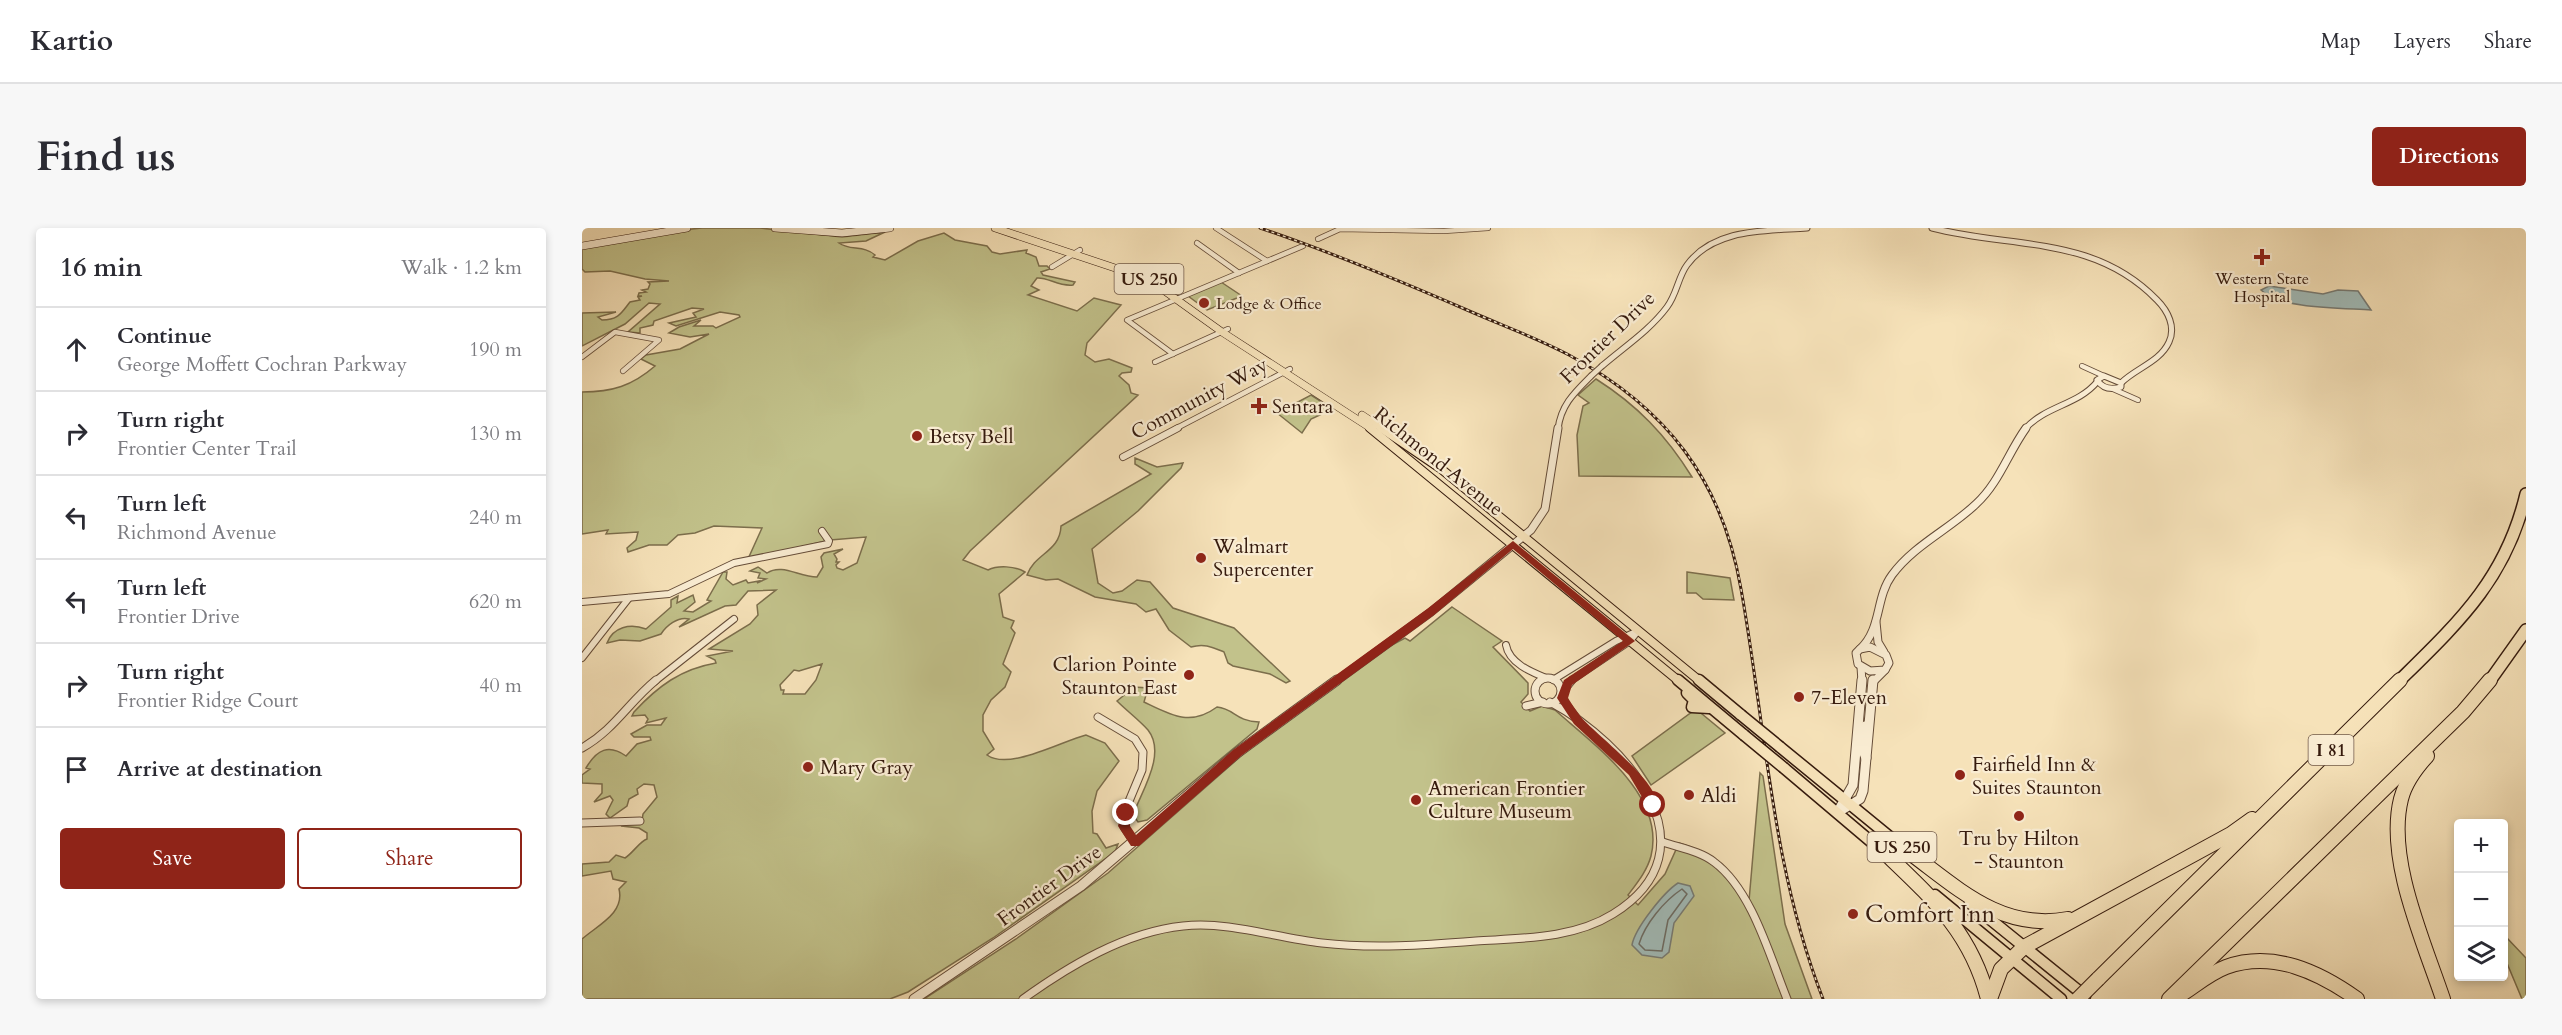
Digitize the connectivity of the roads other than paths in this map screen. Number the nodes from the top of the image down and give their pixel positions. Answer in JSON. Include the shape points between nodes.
{"nodes":[{"id":1,"x":661,"y":228,"type":"edge"},
{"id":2,"x":687,"y":228,"type":"edge"},
{"id":3,"x":775,"y":228,"type":"edge"},
{"id":4,"x":812,"y":228,"type":"edge"},
{"id":5,"x":874,"y":228,"type":"edge"},
{"id":6,"x":890,"y":228,"type":"edge"},
{"id":7,"x":995,"y":228,"type":"edge"},
{"id":8,"x":1216,"y":228,"type":"edge"},
{"id":9,"x":1488,"y":228,"type":"edge"},
{"id":10,"x":1807,"y":228,"type":"edge"},
{"id":11,"x":1932,"y":228,"type":"edge"},
{"id":12,"x":1010,"y":229,"type":"edge"},
{"id":13,"x":1333,"y":230,"type":"edge"},
{"id":14,"x":1759,"y":230,"type":"edge"},
{"id":15,"x":1318,"y":239,"type":"dead end"},
{"id":16,"x":1197,"y":243,"type":"dead end"},
{"id":17,"x":582,"y":244,"type":"edge"},
{"id":18,"x":1303,"y":246,"type":"dead end"},
{"id":19,"x":1077,"y":252,"type":"junction"},
{"id":20,"x":1267,"y":261,"type":"junction"},
{"id":21,"x":1052,"y":267,"type":"dead end"},
{"id":22,"x":1239,"y":273,"type":"junction"},
{"id":23,"x":1179,"y":297,"type":"junction"},
{"id":24,"x":1225,"y":330,"type":"junction"},
{"id":25,"x":1173,"y":354,"type":"junction"},
{"id":26,"x":582,"y":357,"type":"edge"},
{"id":27,"x":1155,"y":362,"type":"dead end"},
{"id":28,"x":1286,"y":370,"type":"junction"},
{"id":29,"x":2138,"y":370,"type":"junction"},
{"id":30,"x":623,"y":371,"type":"dead end"},
{"id":31,"x":2112,"y":377,"type":"junction"},
{"id":32,"x":2100,"y":379,"type":"junction"},
{"id":33,"x":2121,"y":385,"type":"junction"},
{"id":34,"x":2111,"y":389,"type":"junction"},
{"id":35,"x":2084,"y":394,"type":"junction"},
{"id":36,"x":1124,"y":456,"type":"dead end"},
{"id":37,"x":2526,"y":494,"type":"edge"},
{"id":38,"x":822,"y":531,"type":"dead end"},
{"id":39,"x":1523,"y":536,"type":"junction"},
{"id":40,"x":1513,"y":544,"type":"junction"},
{"id":41,"x":629,"y":598,"type":"junction"},
{"id":42,"x":582,"y":603,"type":"edge"},
{"id":43,"x":734,"y":618,"type":"dead end"},
{"id":44,"x":1876,"y":622,"type":"junction"},
{"id":45,"x":2526,"y":630,"type":"edge"},
{"id":46,"x":1638,"y":631,"type":"junction"},
{"id":47,"x":1626,"y":639,"type":"junction"},
{"id":48,"x":1506,"y":645,"type":"dead end"},
{"id":49,"x":1860,"y":649,"type":"junction"},
{"id":50,"x":1884,"y":652,"type":"junction"},
{"id":51,"x":582,"y":658,"type":"edge"},
{"id":52,"x":1861,"y":667,"type":"junction"},
{"id":53,"x":1525,"y":669,"type":"junction"},
{"id":54,"x":1885,"y":670,"type":"junction"},
{"id":55,"x":1551,"y":680,"type":"junction"},
{"id":56,"x":1534,"y":692,"type":"junction"},
{"id":57,"x":1563,"y":692,"type":"junction"},
{"id":58,"x":1862,"y":700,"type":"junction"},
{"id":59,"x":1548,"y":702,"type":"junction"},
{"id":60,"x":1098,"y":717,"type":"dead end"},
{"id":61,"x":1860,"y":719,"type":"junction"},
{"id":62,"x":1578,"y":721,"type":"junction"},
{"id":63,"x":1870,"y":721,"type":"junction"},
{"id":64,"x":2449,"y":727,"type":"junction"},
{"id":65,"x":582,"y":748,"type":"edge"},
{"id":66,"x":1867,"y":759,"type":"junction"},
{"id":67,"x":2291,"y":789,"type":"junction"},
{"id":68,"x":1847,"y":802,"type":"junction"},
{"id":69,"x":1837,"y":813,"type":"junction"},
{"id":70,"x":640,"y":821,"type":"dead end"},
{"id":71,"x":582,"y":823,"type":"edge"},
{"id":72,"x":1663,"y":842,"type":"junction"},
{"id":73,"x":1135,"y":843,"type":"junction"},
{"id":74,"x":1884,"y":852,"type":"junction"},
{"id":75,"x":1914,"y":856,"type":"junction"},
{"id":76,"x":2080,"y":915,"type":"junction"},
{"id":77,"x":2024,"y":947,"type":"junction"},
{"id":78,"x":2010,"y":957,"type":"junction"},
{"id":79,"x":914,"y":999,"type":"edge"},
{"id":80,"x":1023,"y":999,"type":"edge"},
{"id":81,"x":1787,"y":999,"type":"edge"},
{"id":82,"x":1989,"y":999,"type":"edge"},
{"id":83,"x":2061,"y":999,"type":"edge"},
{"id":84,"x":2078,"y":999,"type":"edge"},
{"id":85,"x":2088,"y":999,"type":"edge"},
{"id":86,"x":2169,"y":999,"type":"edge"},
{"id":87,"x":2174,"y":999,"type":"edge"},
{"id":88,"x":2357,"y":999,"type":"edge"},
{"id":89,"x":2443,"y":999,"type":"edge"}],
"edges":[{"from":1,"to":17,"type":"main road"},
{"from":2,"to":17,"type":"main road"},
{"from":3,"to":6,"type":"main road","via":[[842,234]]},
{"from":4,"to":5,"type":"main road"},
{"from":7,"to":12,"type":"main road","name":"Richmond Avenue","number":"US 250"},
{"from":8,"to":20,"type":"street"},
{"from":9,"to":13,"type":"street"},
{"from":10,"to":14,"type":"street","name":"Frontier Drive"},
{"from":11,"to":29,"type":"street","via":[[2071,251],[2103,262],[2141,284],[2166,310],[2171,331],[2164,351]]},
{"from":12,"to":19,"type":"main road","name":"Richmond Avenue","number":"US 250"},
{"from":13,"to":15,"type":"street"},
{"from":14,"to":39,"type":"street","name":"Frontier Drive","bridge":true,"via":[[1724,240],[1696,255],[1686,266],[1666,308],[1570,397],[1561,411],[1553,446],[1545,509],[1539,522]]},
{"from":16,"to":22,"type":"street"},
{"from":18,"to":20,"type":"street"},
{"from":19,"to":21,"type":"street"},
{"from":19,"to":23,"type":"main road","name":"Richmond Avenue","number":"US 250","via":[[1141,275]]},
{"from":20,"to":22,"type":"street"},
{"from":22,"to":23,"type":"street"},
{"from":23,"to":24,"type":"main road","name":"Richmond Avenue","number":"US 250"},
{"from":23,"to":25,"type":"street","via":[[1127,320]]},
{"from":24,"to":25,"type":"street"},
{"from":24,"to":28,"type":"main road","name":"Richmond Avenue","number":"US 250"},
{"from":25,"to":27,"type":"street"},
{"from":26,"to":30,"type":"street","via":[[616,332],[659,340]]},
{"from":28,"to":36,"type":"street","name":"Community Way"},
{"from":28,"to":39,"type":"main road","name":"Richmond Avenue","number":"US 250","via":[[1422,455]]},
{"from":28,"to":40,"type":"main road","name":"Richmond Avenue","number":"US 250","via":[[1395,446]]},
{"from":29,"to":31,"type":"street"},
{"from":29,"to":33,"type":"street"},
{"from":31,"to":32,"type":"street"},
{"from":31,"to":33,"type":"street"},
{"from":32,"to":34,"type":"street"},
{"from":32,"to":35,"type":"street"},
{"from":33,"to":34,"type":"street"},
{"from":33,"to":34,"type":"street","via":[[2138,400]]},
{"from":34,"to":35,"type":"street"},
{"from":35,"to":44,"type":"street","via":[[2034,420],[1979,502],[1910,554],[1893,573],[1880,597]]},
{"from":37,"to":67,"type":"highway","number":"I 81","via":[[2506,555],[2464,617]]},
{"from":38,"to":41,"type":"street","via":[[830,541],[826,545],[734,563],[680,590]]},
{"from":39,"to":40,"type":"street","name":"Frontier Drive"},
{"from":39,"to":46,"type":"main road","name":"Richmond Avenue","number":"US 250"},
{"from":40,"to":47,"type":"main road","name":"Richmond Avenue","number":"US 250"},
{"from":40,"to":73,"type":"street","name":"Frontier Drive","via":[[1431,612],[1237,753]]},
{"from":41,"to":42,"type":"street"},
{"from":41,"to":51,"type":"street"},
{"from":43,"to":65,"type":"street","via":[[644,690],[602,737]]},
{"from":44,"to":49,"type":"street","via":[[1870,640]]},
{"from":44,"to":50,"type":"street","via":[[1878,642]]},
{"from":45,"to":64,"type":"highway","via":[[2489,682]]},
{"from":46,"to":47,"type":"street"},
{"from":46,"to":68,"type":"main road","name":"Richmond Avenue","number":"US 250","bridge":true},
{"from":47,"to":55,"type":"street"},
{"from":47,"to":57,"type":"street","via":[[1568,683]]},
{"from":47,"to":69,"type":"main road","name":"Richmond Avenue","number":"US 250","bridge":true,"via":[[1692,698],[1692,707],[1714,711]]},
{"from":48,"to":53,"type":"street","via":[[1507,652]]},
{"from":49,"to":50,"type":"street"},
{"from":49,"to":52,"type":"street","via":[[1856,659]]},
{"from":50,"to":54,"type":"street","via":[[1889,663]]},
{"from":52,"to":54,"type":"street","via":[[1875,672]]},
{"from":52,"to":58,"type":"street"},
{"from":53,"to":55,"type":"street"},
{"from":53,"to":56,"type":"street","via":[[1533,680]]},
{"from":54,"to":63,"type":"street","via":[[1874,680]]},
{"from":55,"to":56,"type":"street","via":[[1537,683]]},
{"from":55,"to":57,"type":"street","via":[[1562,685]]},
{"from":56,"to":59,"type":"street","via":[[1538,699]]},
{"from":56,"to":59,"type":"street","via":[[1526,706]]},
{"from":57,"to":59,"type":"street","via":[[1559,699]]},
{"from":57,"to":62,"type":"street","via":[[1564,702]]},
{"from":58,"to":61,"type":"street"},
{"from":58,"to":63,"type":"street"},
{"from":59,"to":62,"type":"street"},
{"from":60,"to":73,"type":"street","via":[[1135,739],[1143,752],[1142,770],[1127,806],[1124,826]]},
{"from":61,"to":66,"type":"street","via":[[1865,726],[1862,748]]},
{"from":61,"to":68,"type":"street","via":[[1853,784]]},
{"from":62,"to":72,"type":"street","via":[[1638,777],[1660,819]]},
{"from":63,"to":66,"type":"street"},
{"from":64,"to":86,"type":"highway"},
{"from":64,"to":89,"type":"highway","via":[[2406,787],[2398,818],[2404,872]]},
{"from":66,"to":68,"type":"street","via":[[1860,799]]},
{"from":67,"to":76,"type":"highway","via":[[2231,834]]},
{"from":67,"to":84,"type":"highway","number":"I 81","bridge":true},
{"from":68,"to":69,"type":"street"},
{"from":68,"to":75,"type":"main road","name":"Richmond Avenue","number":"US 250"},
{"from":69,"to":74,"type":"main road","number":"US 250"},
{"from":70,"to":71,"type":"street"},
{"from":72,"to":80,"type":"street","via":[[1652,877],[1633,900],[1605,918],[1573,931],[1449,944],[1372,947],[1312,942],[1227,927],[1181,926],[1122,944],[1055,977]]},
{"from":72,"to":81,"type":"street","via":[[1715,861],[1726,872],[1748,906]]},
{"from":73,"to":79,"type":"street","name":"Frontier Drive","via":[[1035,919]]},
{"from":74,"to":78,"type":"main road","number":"US 250"},
{"from":74,"to":82,"type":"highway","via":[[1957,925],[1979,965]]},
{"from":75,"to":76,"type":"highway","via":[[1971,898],[2007,916],[2052,922]]},
{"from":75,"to":77,"type":"main road","name":"Richmond Avenue","number":"US 250"},
{"from":76,"to":77,"type":"highway"},
{"from":77,"to":78,"type":"highway"},
{"from":77,"to":85,"type":"main road","number":"US 250"},
{"from":78,"to":82,"type":"highway","via":[[1996,978]]},
{"from":78,"to":83,"type":"main road","number":"US 250"},
{"from":87,"to":88,"type":"highway","via":[[2226,968],[2259,961],[2308,970]]}]}
